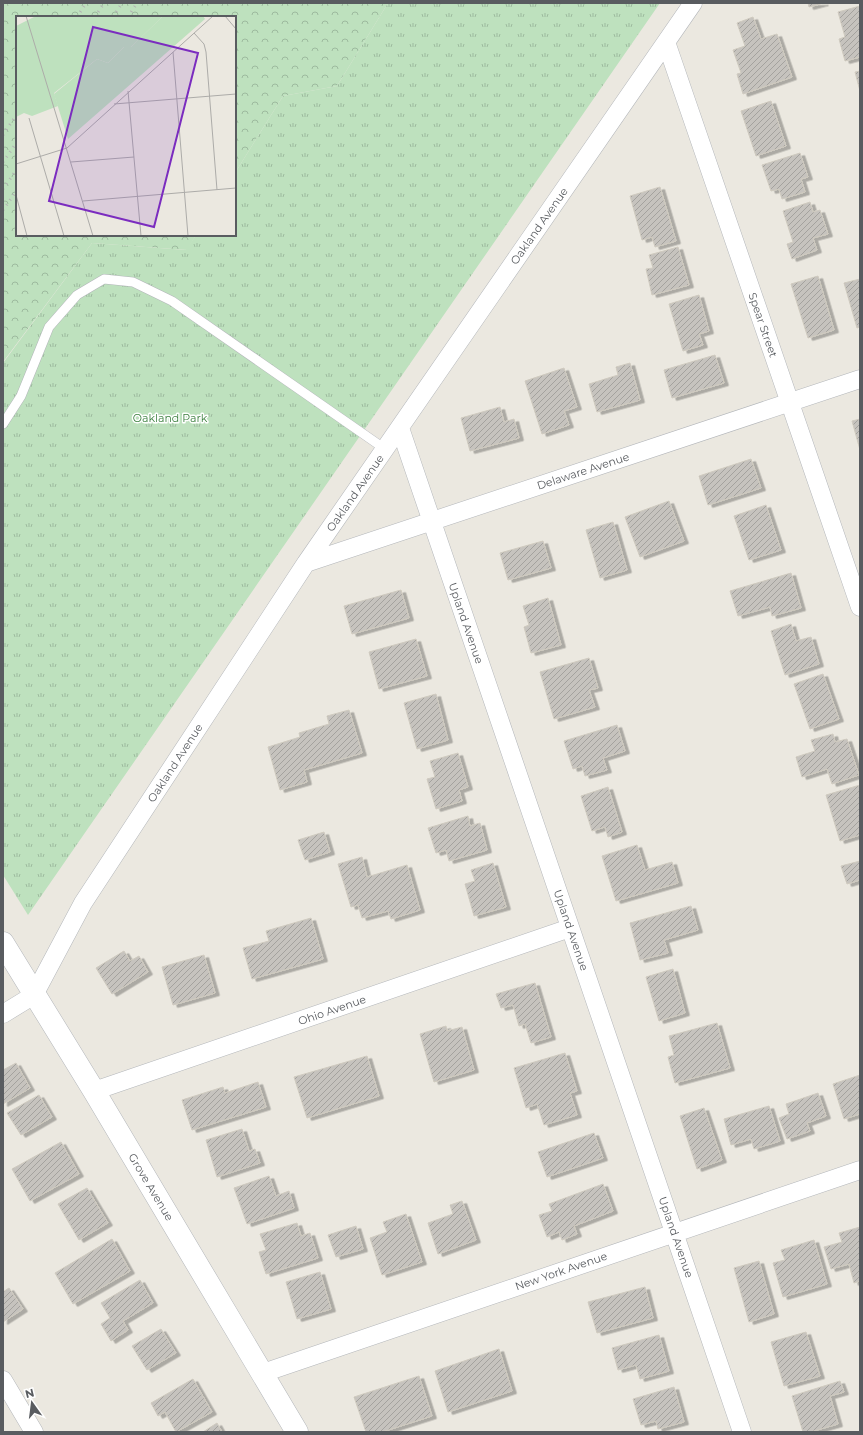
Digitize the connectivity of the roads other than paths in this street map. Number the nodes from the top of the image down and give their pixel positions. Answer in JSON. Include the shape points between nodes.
{"nodes":[{"id":1,"x":693,"y":3,"type":"edge"},
{"id":2,"x":666,"y":42,"type":"junction"},
{"id":3,"x":860,"y":379,"type":"edge"},
{"id":4,"x":790,"y":402,"type":"junction"},
{"id":5,"x":3,"y":424,"type":"edge"},
{"id":6,"x":400,"y":428,"type":"junction"},
{"id":7,"x":385,"y":449,"type":"junction"},
{"id":8,"x":432,"y":521,"type":"junction"},
{"id":9,"x":306,"y":563,"type":"junction"},
{"id":10,"x":860,"y":607,"type":"edge"},
{"id":11,"x":570,"y":928,"type":"junction"},
{"id":12,"x":3,"y":943,"type":"edge"},
{"id":13,"x":34,"y":995,"type":"junction"},
{"id":14,"x":3,"y":1014,"type":"edge"},
{"id":15,"x":94,"y":1091,"type":"junction"},
{"id":16,"x":860,"y":1170,"type":"edge"},
{"id":17,"x":674,"y":1233,"type":"junction"},
{"id":18,"x":262,"y":1373,"type":"junction"},
{"id":19,"x":3,"y":1380,"type":"edge"},
{"id":20,"x":34,"y":1432,"type":"edge"},
{"id":21,"x":297,"y":1432,"type":"edge"},
{"id":22,"x":742,"y":1432,"type":"edge"}],
"edges":[{"from":1,"to":2,"type":"street","name":"Oakland Avenue"},
{"from":2,"to":4,"type":"street","name":"Spear Street"},
{"from":2,"to":6,"type":"street","name":"Oakland Avenue"},
{"from":3,"to":4,"type":"street","name":"Delaware Avenue"},
{"from":4,"to":8,"type":"street","name":"Delaware Avenue"},
{"from":4,"to":10,"type":"street","name":"Spear Street"},
{"from":5,"to":7,"type":"lane","via":[[21,396],[49,327],[77,295],[104,279],[133,282],[172,300]]},
{"from":6,"to":7,"type":"street","name":"Oakland Avenue"},
{"from":6,"to":8,"type":"street","name":"Upland Avenue"},
{"from":7,"to":9,"type":"street","name":"Oakland Avenue"},
{"from":8,"to":9,"type":"street","name":"Delaware Avenue"},
{"from":8,"to":11,"type":"street","name":"Upland Avenue"},
{"from":9,"to":13,"type":"street","name":"Oakland Avenue","via":[[83,903]]},
{"from":11,"to":15,"type":"street","name":"Ohio Avenue"},
{"from":11,"to":17,"type":"street","name":"Upland Avenue"},
{"from":12,"to":13,"type":"street","name":"Grove Avenue"},
{"from":13,"to":14,"type":"street"},
{"from":13,"to":15,"type":"street","name":"Grove Avenue"},
{"from":15,"to":18,"type":"street","name":"Grove Avenue"},
{"from":16,"to":17,"type":"street","name":"New York Avenue"},
{"from":17,"to":18,"type":"street","name":"New York Avenue"},
{"from":17,"to":22,"type":"street","name":"Upland Avenue"},
{"from":18,"to":21,"type":"street","name":"Grove Avenue"},
{"from":19,"to":20,"type":"street"}]}
